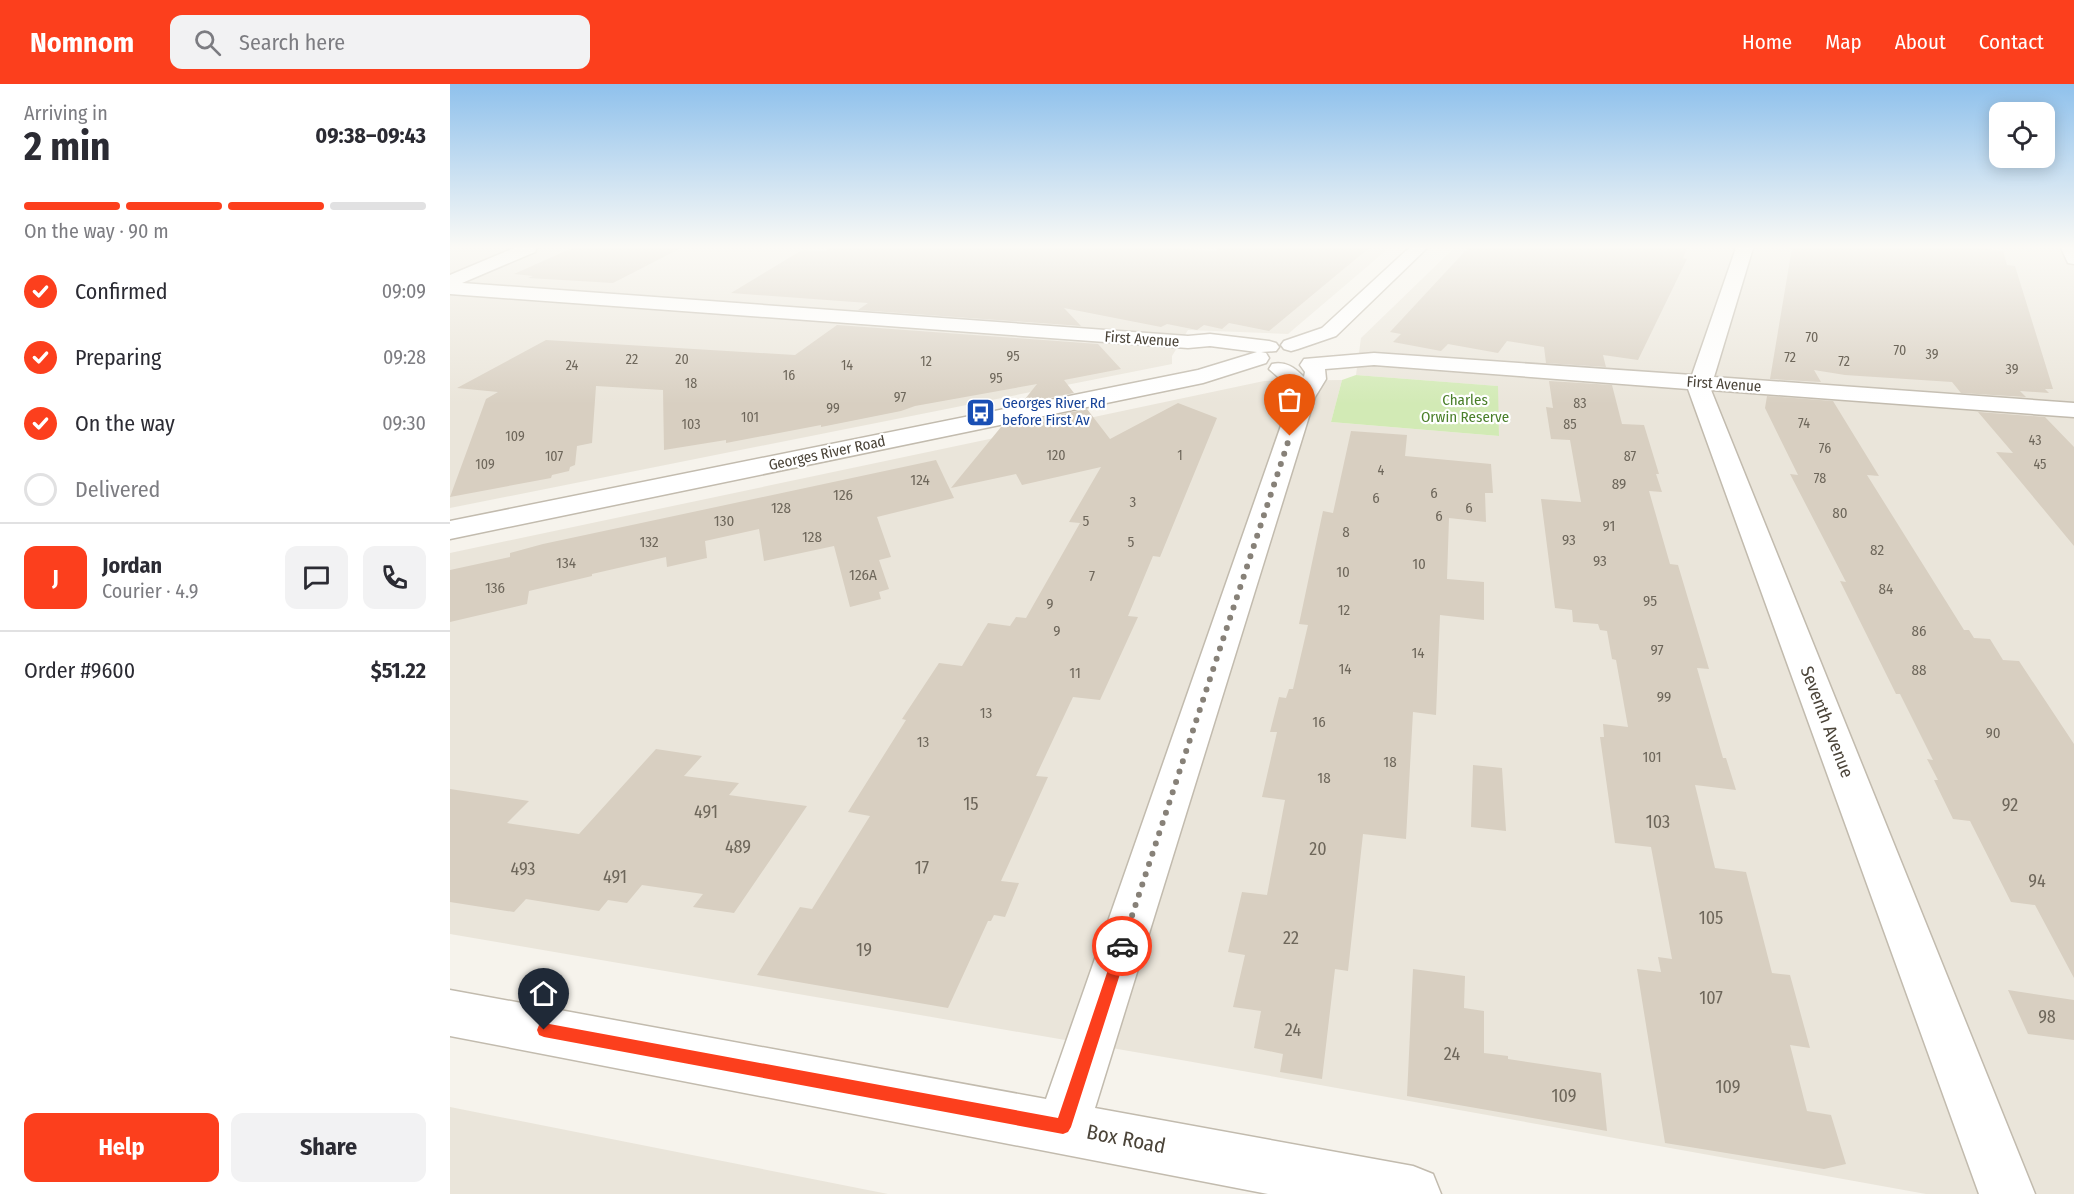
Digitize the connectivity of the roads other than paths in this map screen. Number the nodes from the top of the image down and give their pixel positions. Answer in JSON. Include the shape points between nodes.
{"nodes":[{"id":1,"x":611,"y":300,"type":"edge"},
{"id":2,"x":1367,"y":300,"type":"edge"},
{"id":3,"x":1727,"y":300,"type":"edge"},
{"id":4,"x":1331,"y":335,"type":"junction"},
{"id":5,"x":1188,"y":342,"type":"junction"},
{"id":6,"x":1349,"y":352,"type":"junction"},
{"id":7,"x":1374,"y":359,"type":"junction"},
{"id":8,"x":1292,"y":361,"type":"junction"},
{"id":9,"x":1203,"y":376,"type":"junction"},
{"id":10,"x":1700,"y":382,"type":"junction"},
{"id":11,"x":2074,"y":410,"type":"edge"},
{"id":12,"x":450,"y":530,"type":"edge"},
{"id":13,"x":450,"y":1013,"type":"edge"},
{"id":14,"x":1063,"y":1127,"type":"junction"},
{"id":15,"x":1413,"y":1194,"type":"edge"},
{"id":16,"x":2007,"y":1194,"type":"edge"}],
"edges":[{"from":1,"to":5,"type":"street","name":"First Avenue"},
{"from":2,"to":4,"type":"street"},
{"from":3,"to":10,"type":"street"},
{"from":4,"to":6,"type":"street"},
{"from":4,"to":8,"type":"street"},
{"from":5,"to":8,"type":"street","name":"First Avenue","via":[[1210,340]]},
{"from":5,"to":9,"type":"street","name":"First Avenue","via":[[1222,355],[1221,364]]},
{"from":6,"to":7,"type":"street","name":"First Avenue"},
{"from":6,"to":8,"type":"street","name":"First Avenue"},
{"from":7,"to":8,"type":"street","name":"First Avenue"},
{"from":7,"to":10,"type":"street","name":"First Avenue"},
{"from":8,"to":9,"type":"street","name":"Georges River Road","via":[[1225,376]]},
{"from":8,"to":14,"type":"street"},
{"from":9,"to":12,"type":"street","name":"Georges River Road"},
{"from":10,"to":11,"type":"street","name":"First Avenue"},
{"from":10,"to":16,"type":"street","name":"Seventh Avenue"},
{"from":13,"to":14,"type":"street","name":"Box Road"},
{"from":14,"to":15,"type":"street","name":"Box Road"}]}
